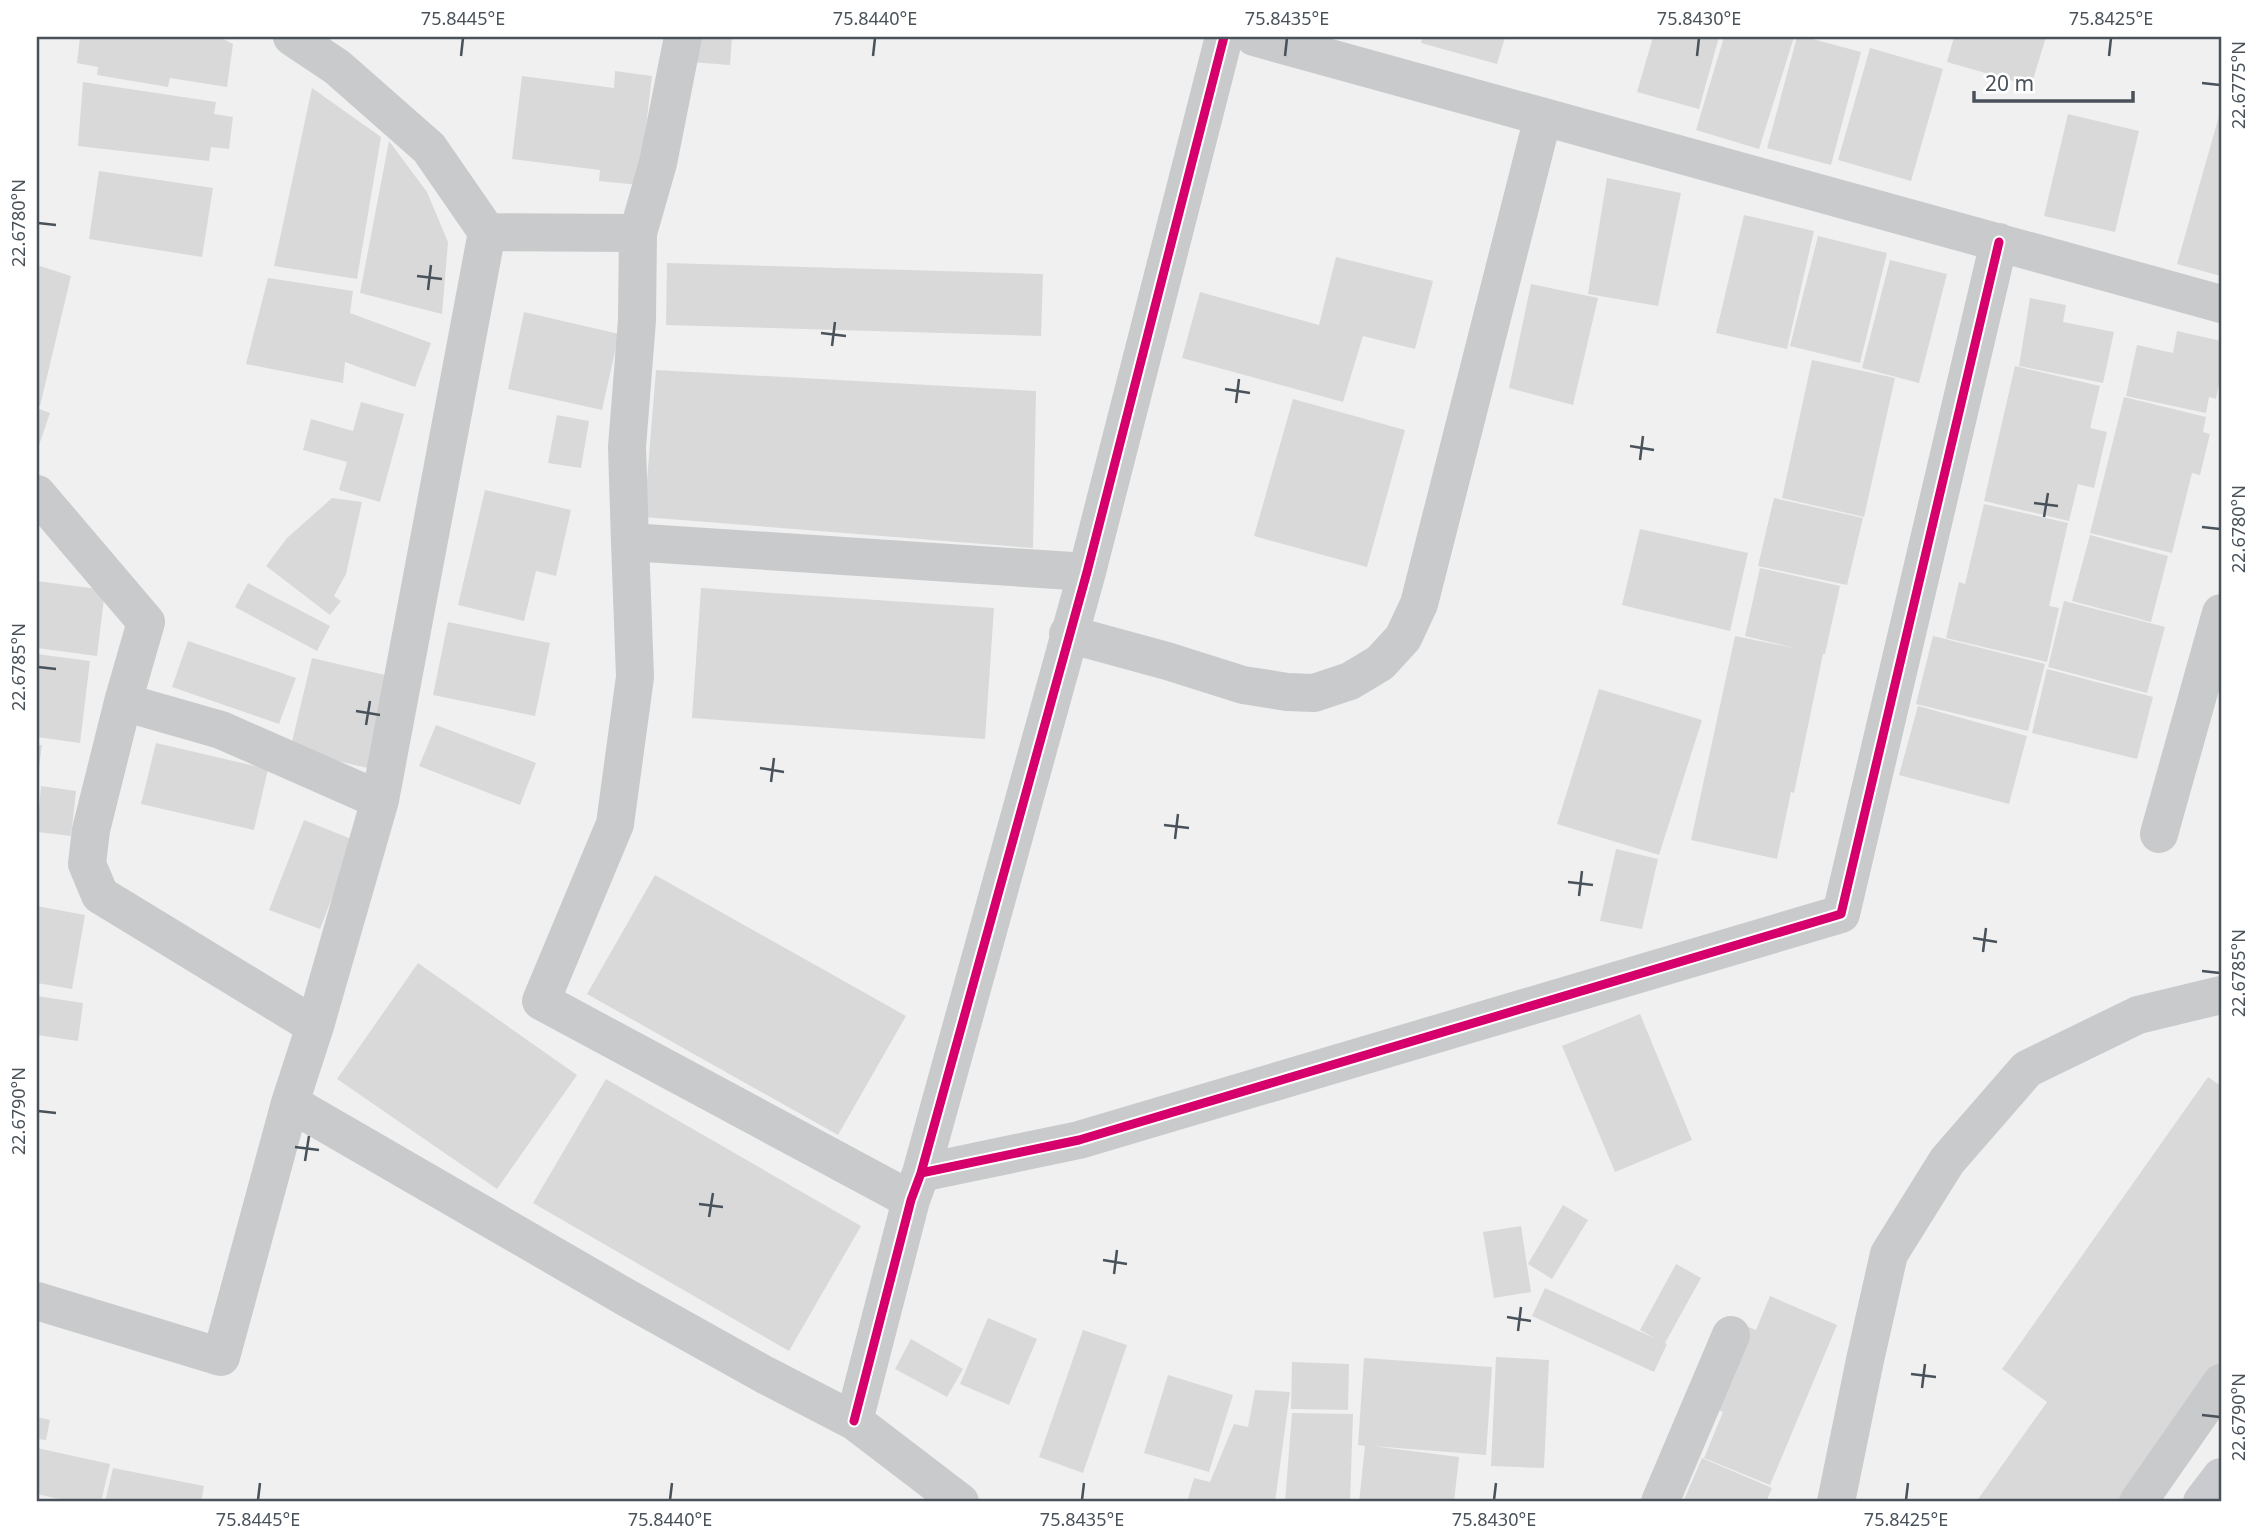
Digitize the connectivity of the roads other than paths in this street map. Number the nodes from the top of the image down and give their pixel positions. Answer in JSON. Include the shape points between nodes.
{"nodes":[{"id":1,"x":292,"y":37,"type":"edge"},
{"id":2,"x":683,"y":37,"type":"edge"},
{"id":3,"x":1224,"y":37,"type":"edge"},
{"id":4,"x":1254,"y":37,"type":"edge"},
{"id":5,"x":1543,"y":117,"type":"junction"},
{"id":6,"x":487,"y":232,"type":"junction"},
{"id":7,"x":638,"y":233,"type":"junction"},
{"id":8,"x":1999,"y":242,"type":"junction"},
{"id":9,"x":2221,"y":304,"type":"edge"},
{"id":10,"x":37,"y":494,"type":"edge"},
{"id":11,"x":630,"y":542,"type":"junction"},
{"id":12,"x":1087,"y":572,"type":"junction"},
{"id":13,"x":2221,"y":613,"type":"edge"},
{"id":14,"x":1068,"y":634,"type":"junction"},
{"id":15,"x":123,"y":702,"type":"junction"},
{"id":16,"x":380,"y":800,"type":"junction"},
{"id":17,"x":2160,"y":834,"type":"dead end"},
{"id":18,"x":2221,"y":995,"type":"edge"},
{"id":19,"x":315,"y":1026,"type":"junction"},
{"id":20,"x":290,"y":1103,"type":"junction"},
{"id":21,"x":916,"y":1186,"type":"junction"},
{"id":22,"x":37,"y":1301,"type":"edge"},
{"id":23,"x":1731,"y":1335,"type":"dead end"},
{"id":24,"x":2221,"y":1383,"type":"edge"},
{"id":25,"x":854,"y":1421,"type":"junction"},
{"id":26,"x":2221,"y":1478,"type":"edge"},
{"id":27,"x":947,"y":1498,"type":"edge"},
{"id":28,"x":1660,"y":1502,"type":"edge"},
{"id":29,"x":1836,"y":1502,"type":"edge"},
{"id":30,"x":2138,"y":1502,"type":"edge"},
{"id":31,"x":2202,"y":1502,"type":"edge"}],
"edges":[{"from":1,"to":6,"type":"street","via":[[337,67],[429,148]]},
{"from":2,"to":7,"type":"street","via":[[658,163]]},
{"from":3,"to":12,"type":"street"},
{"from":4,"to":5,"type":"street"},
{"from":5,"to":8,"type":"street"},
{"from":5,"to":14,"type":"street","via":[[1419,604],[1395,647],[1380,663],[1350,681],[1300,693],[1243,685]]},
{"from":6,"to":7,"type":"street"},
{"from":6,"to":16,"type":"street"},
{"from":7,"to":11,"type":"street","via":[[627,447]]},
{"from":8,"to":9,"type":"street"},
{"from":8,"to":21,"type":"street","via":[[1841,914]]},
{"from":10,"to":15,"type":"street","via":[[146,622]]},
{"from":11,"to":12,"type":"street"},
{"from":11,"to":21,"type":"street","via":[[635,677],[615,824],[541,1001]]},
{"from":12,"to":14,"type":"street"},
{"from":13,"to":17,"type":"street"},
{"from":14,"to":21,"type":"street"},
{"from":15,"to":16,"type":"street","via":[[221,730]]},
{"from":15,"to":19,"type":"street","via":[[91,830],[87,864],[100,895]]},
{"from":16,"to":19,"type":"street"},
{"from":18,"to":29,"type":"street","via":[[2138,1015],[2027,1069],[1947,1160],[1889,1254]]},
{"from":19,"to":20,"type":"street"},
{"from":20,"to":22,"type":"street","via":[[221,1357]]},
{"from":20,"to":25,"type":"street","via":[[639,1305]]},
{"from":21,"to":25,"type":"street"},
{"from":23,"to":28,"type":"street"},
{"from":24,"to":30,"type":"street"},
{"from":25,"to":27,"type":"street"},
{"from":26,"to":31,"type":"street"}]}
